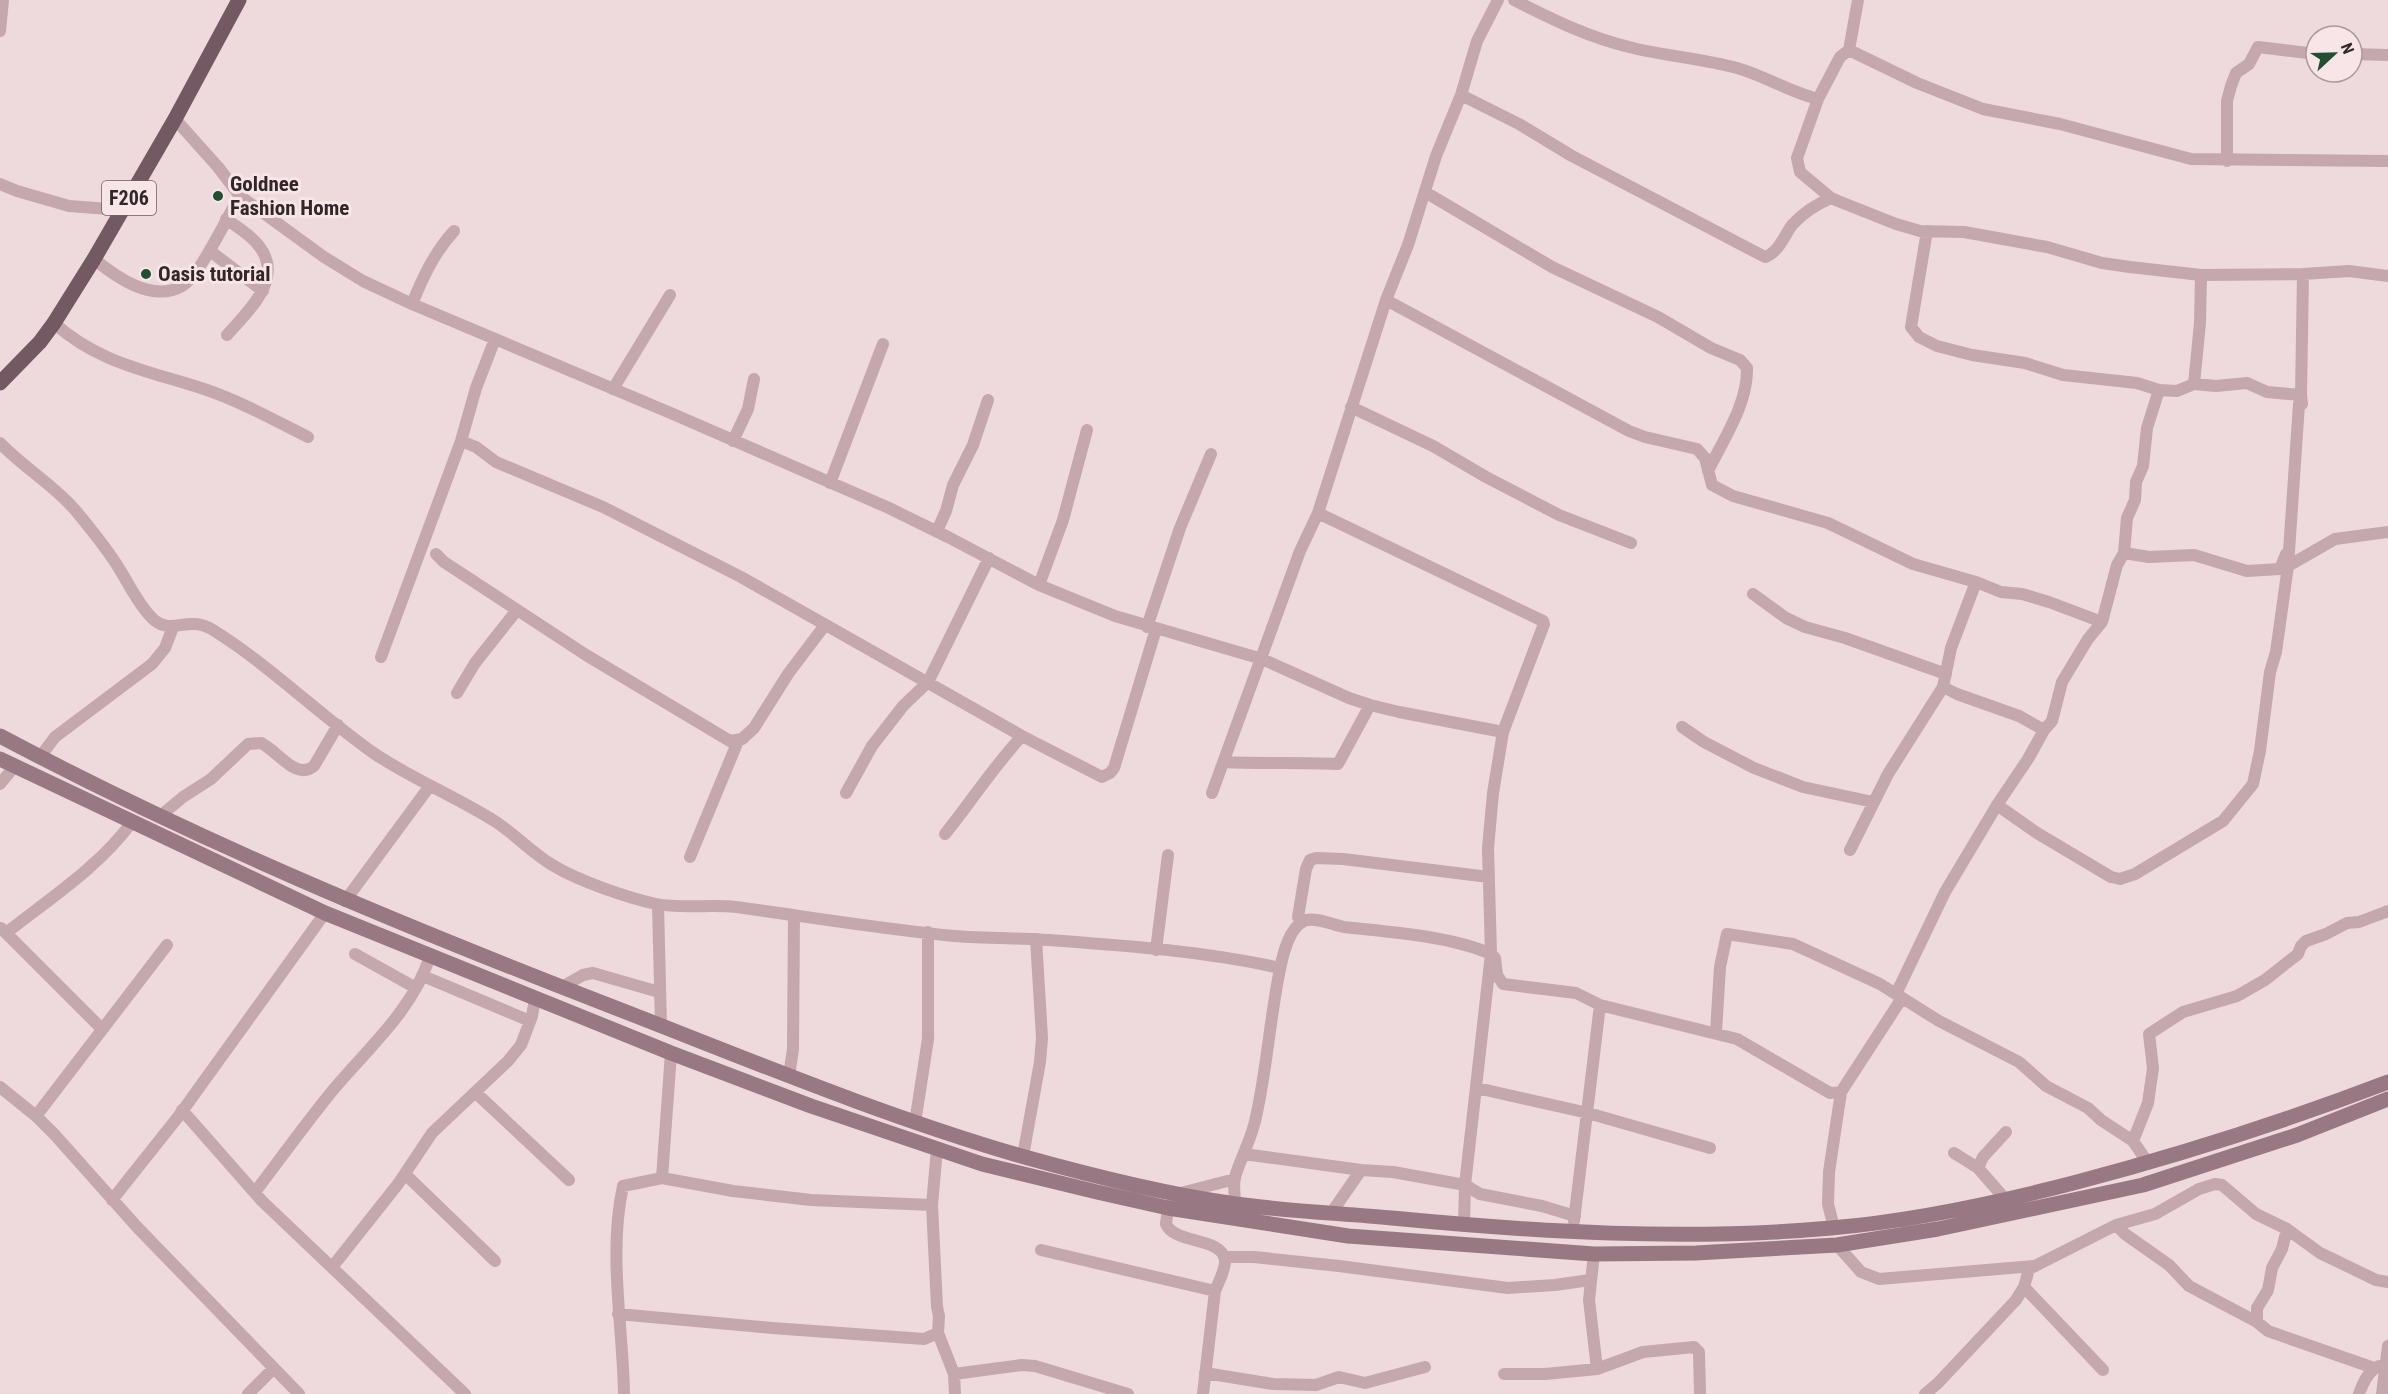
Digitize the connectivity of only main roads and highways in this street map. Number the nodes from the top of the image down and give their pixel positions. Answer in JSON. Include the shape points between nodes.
{"nodes":[{"id":1,"x":239,"y":0,"type":"edge"},
{"id":2,"x":0,"y":383,"type":"edge"},
{"id":3,"x":0,"y":735,"type":"edge"},
{"id":4,"x":0,"y":759,"type":"edge"},
{"id":5,"x":2388,"y":1082,"type":"edge"},
{"id":6,"x":2388,"y":1099,"type":"edge"}],
"edges":[{"from":1,"to":2,"type":"main road","number":"F206","via":[[94,259],[40,342]]},
{"from":3,"to":5,"type":"main road","via":[[159,817],[345,901],[789,1076],[915,1123],[1023,1156],[1176,1194],[1235,1204],[1572,1233],[1834,1228],[2006,1200],[2148,1163],[2262,1129]]},
{"from":4,"to":6,"type":"main road","via":[[325,913],[811,1106],[982,1164],[1168,1208],[1348,1236],[1594,1254],[1837,1245],[1938,1229],[2143,1185],[2297,1136]]}]}
